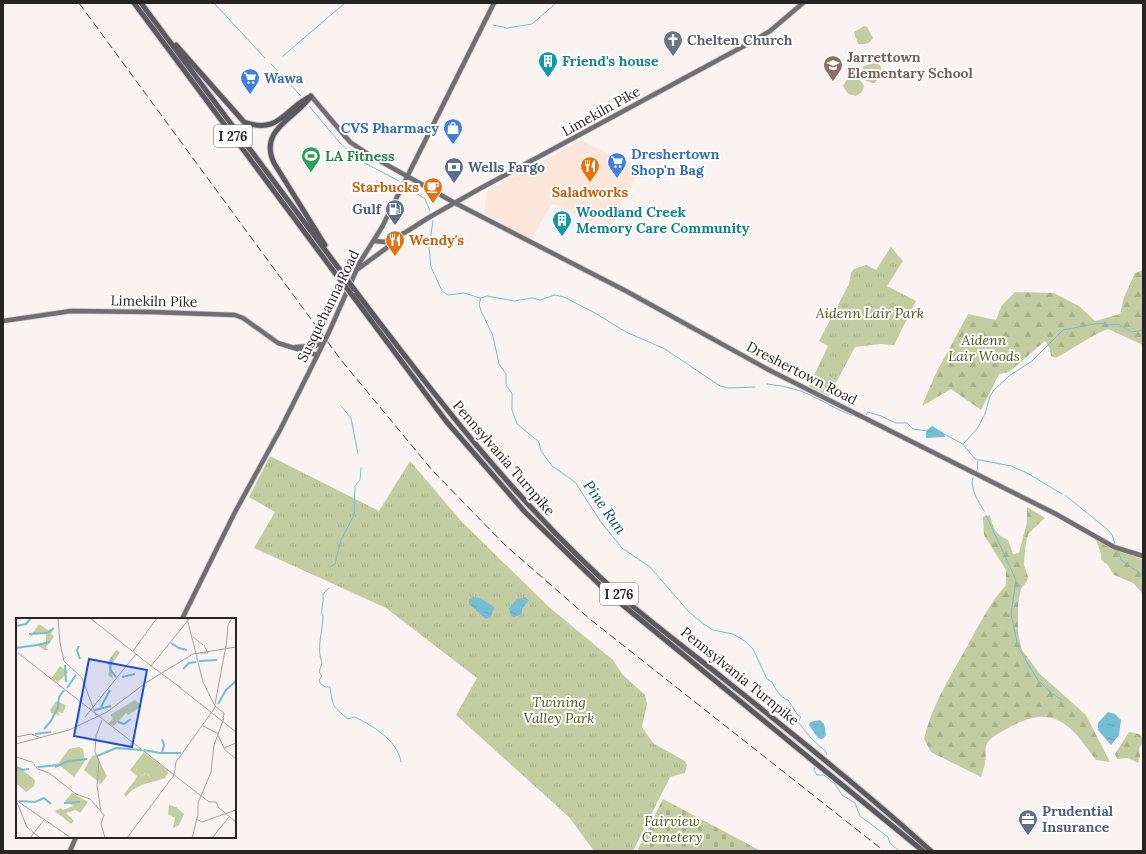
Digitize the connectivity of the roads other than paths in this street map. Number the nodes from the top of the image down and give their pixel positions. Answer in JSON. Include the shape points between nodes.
{"nodes":[{"id":1,"x":134,"y":3,"type":"edge"},
{"id":2,"x":141,"y":3,"type":"edge"},
{"id":3,"x":494,"y":3,"type":"edge"},
{"id":4,"x":803,"y":3,"type":"edge"},
{"id":5,"x":311,"y":96,"type":"junction"},
{"id":6,"x":406,"y":176,"type":"junction"},
{"id":7,"x":455,"y":203,"type":"junction"},
{"id":8,"x":406,"y":232,"type":"junction"},
{"id":9,"x":374,"y":240,"type":"junction"},
{"id":10,"x":391,"y":240,"type":"junction"},
{"id":11,"x":374,"y":257,"type":"junction"},
{"id":12,"x":335,"y":268,"type":"junction"},
{"id":13,"x":356,"y":270,"type":"junction"},
{"id":14,"x":3,"y":321,"type":"edge"},
{"id":15,"x":325,"y":340,"type":"junction"},
{"id":16,"x":296,"y":347,"type":"junction"},
{"id":17,"x":304,"y":347,"type":"junction"},
{"id":18,"x":317,"y":355,"type":"junction"},
{"id":19,"x":1143,"y":556,"type":"edge"},
{"id":20,"x":182,"y":618,"type":"edge"},
{"id":21,"x":76,"y":838,"type":"edge"},
{"id":22,"x":70,"y":851,"type":"edge"},
{"id":23,"x":923,"y":851,"type":"edge"},
{"id":24,"x":931,"y":851,"type":"edge"}],
"edges":[{"from":1,"to":12,"type":"highway","name":"Pennsylvania Turnpike","number":"I 276"},
{"from":2,"to":5,"type":"highway","via":[[244,122],[259,126],[270,125]]},
{"from":2,"to":12,"type":"highway","name":"Pennsylvania Turnpike","number":"I 276"},
{"from":3,"to":6,"type":"main road","name":"Susquehanna Road"},
{"from":4,"to":7,"type":"main road","name":"Limekiln Pike","via":[[770,31],[755,40]]},
{"from":5,"to":6,"type":"main road","name":"Dreshertown Road","via":[[350,142]]},
{"from":5,"to":12,"type":"highway","via":[[275,133],[270,151],[274,163]]},
{"from":6,"to":7,"type":"main road","name":"Dreshertown Road"},
{"from":6,"to":9,"type":"main road","name":"Susquehanna Road"},
{"from":7,"to":8,"type":"main road","name":"Limekiln Pike"},
{"from":7,"to":19,"type":"main road","name":"Dreshertown Road","via":[[626,291],[770,370],[1056,514],[1114,547]]},
{"from":8,"to":10,"type":"main road"},
{"from":8,"to":11,"type":"main road"},
{"from":9,"to":10,"type":"main road","via":[[382,243]]},
{"from":9,"to":13,"type":"main road","name":"Susquehanna Road"},
{"from":10,"to":11,"type":"main road","via":[[376,252]]},
{"from":11,"to":13,"type":"main road"},
{"from":12,"to":23,"type":"highway","name":"Pennsylvania Turnpike","number":"I 276","bridge":true,"via":[[352,295],[446,421],[525,512],[602,588]]},
{"from":12,"to":24,"type":"highway","name":"Pennsylvania Turnpike","number":"I 276","bridge":true,"via":[[462,430],[547,525],[623,598]]},
{"from":13,"to":15,"type":"main road","name":"Susquehanna Road"},
{"from":14,"to":16,"type":"main road","name":"Limekiln Pike","via":[[71,311],[229,314],[243,318],[278,343]]},
{"from":15,"to":17,"type":"main road","name":"Limekiln Pike"},
{"from":15,"to":18,"type":"main road","name":"Susquehanna Road"},
{"from":16,"to":17,"type":"main road","name":"Limekiln Pike"},
{"from":16,"to":18,"type":"main road","name":"Limekiln Pike"},
{"from":17,"to":18,"type":"main road"},
{"from":18,"to":20,"type":"main road","name":"Susquehanna Road"},
{"from":21,"to":22,"type":"main road"}]}
